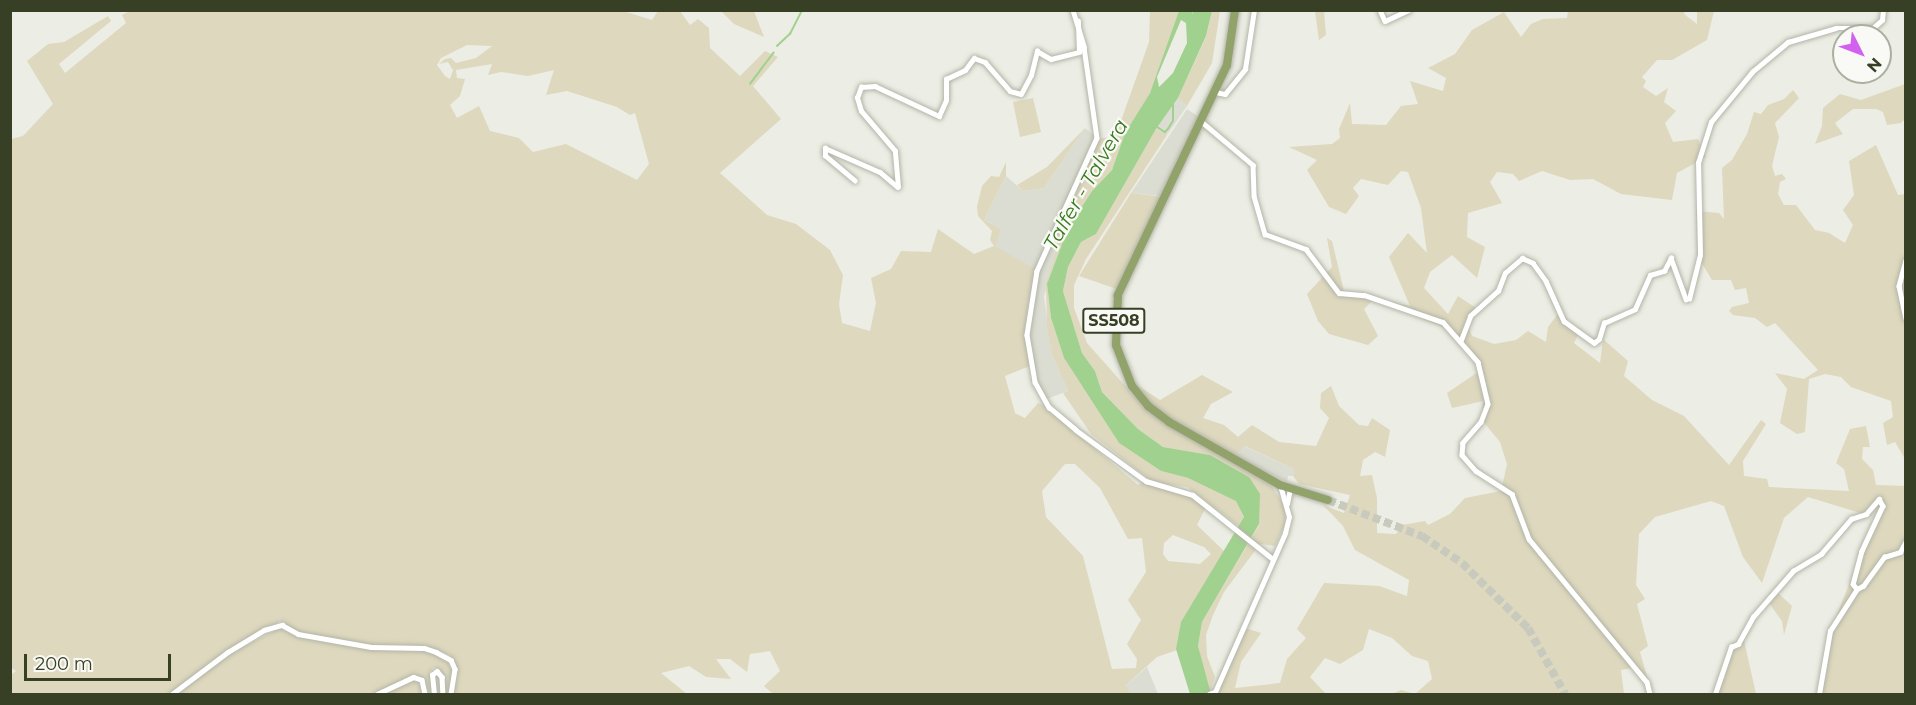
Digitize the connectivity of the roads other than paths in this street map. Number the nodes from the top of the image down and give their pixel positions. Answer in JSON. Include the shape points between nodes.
{"nodes":[{"id":1,"x":1073,"y":10,"type":"edge"},
{"id":2,"x":1235,"y":10,"type":"edge"},
{"id":3,"x":1254,"y":10,"type":"edge"},
{"id":4,"x":1380,"y":10,"type":"edge"},
{"id":5,"x":1409,"y":10,"type":"edge"},
{"id":6,"x":1883,"y":10,"type":"edge"},
{"id":7,"x":1078,"y":19,"type":"junction"},
{"id":8,"x":1216,"y":92,"type":"junction"},
{"id":9,"x":1202,"y":122,"type":"junction"},
{"id":10,"x":855,"y":182,"type":"dead end"},
{"id":11,"x":1905,"y":260,"type":"edge"},
{"id":12,"x":1905,"y":318,"type":"edge"},
{"id":13,"x":1461,"y":341,"type":"junction"},
{"id":14,"x":1289,"y":492,"type":"junction"},
{"id":15,"x":1328,"y":500,"type":"tunnel mouth"},
{"id":16,"x":1905,"y":541,"type":"edge"},
{"id":17,"x":1273,"y":559,"type":"junction"},
{"id":18,"x":1857,"y":589,"type":"junction"},
{"id":19,"x":1212,"y":693,"type":"edge"},
{"id":20,"x":172,"y":694,"type":"edge"},
{"id":21,"x":377,"y":694,"type":"edge"},
{"id":22,"x":425,"y":694,"type":"edge"},
{"id":23,"x":434,"y":694,"type":"edge"},
{"id":24,"x":443,"y":694,"type":"edge"},
{"id":25,"x":451,"y":694,"type":"edge"},
{"id":26,"x":1650,"y":694,"type":"edge"},
{"id":27,"x":1715,"y":694,"type":"edge"},
{"id":28,"x":1819,"y":694,"type":"edge"}],
"edges":[{"from":1,"to":7,"type":"street"},
{"from":2,"to":8,"type":"main road","via":[[1234,42]]},
{"from":3,"to":8,"type":"street","via":[[1245,69],[1226,94]]},
{"from":4,"to":5,"type":"street","via":[[1385,21]]},
{"from":6,"to":13,"type":"street","via":[[1882,20],[1873,28],[1836,28],[1788,42],[1752,72],[1711,122],[1698,163],[1700,255],[1689,299],[1671,258],[1664,271],[1650,275],[1635,309],[1604,323],[1594,343],[1564,321],[1546,281],[1533,263],[1522,258],[1504,273],[1498,291],[1470,316]]},
{"from":7,"to":10,"type":"street","via":[[1080,52],[1051,59],[1037,51],[1021,94],[1010,91],[985,62],[974,58],[965,70],[946,79],[946,100],[939,116],[870,84],[858,92],[861,111],[895,151],[898,187],[880,172],[825,148],[825,156]]},
{"from":7,"to":17,"type":"street","via":[[1096,140],[1037,271],[1027,335],[1035,382],[1049,407],[1146,482],[1186,490]]},
{"from":8,"to":9,"type":"main road"},
{"from":9,"to":13,"type":"street","via":[[1253,165],[1254,196],[1265,234],[1306,249],[1339,293],[1364,295],[1415,311],[1446,324]]},
{"from":9,"to":14,"type":"main road","number":"SS508","via":[[1121,287],[1115,315],[1116,345],[1126,378],[1148,406]]},
{"from":11,"to":12,"type":"street","via":[[1899,286]]},
{"from":13,"to":26,"type":"street","via":[[1478,362],[1488,398],[1481,422],[1463,443],[1462,455],[1476,471],[1512,494],[1529,539],[1647,682]]},
{"from":14,"to":15,"type":"main road","number":"SS508"},
{"from":14,"to":17,"type":"street","via":[[1285,533]]},
{"from":16,"to":18,"type":"street","via":[[1900,552],[1884,557]]},
{"from":17,"to":19,"type":"street"},
{"from":18,"to":27,"type":"street","via":[[1854,583],[1862,551],[1883,506],[1879,499],[1866,514],[1851,519],[1821,554],[1793,572],[1753,617],[1738,644],[1731,647]]},
{"from":18,"to":28,"type":"street","via":[[1829,634]]},
{"from":20,"to":25,"type":"street","via":[[228,652],[264,630],[282,625],[298,634],[371,647],[424,648],[445,655],[455,669]]},
{"from":21,"to":22,"type":"street","via":[[413,678],[422,681]]},
{"from":23,"to":24,"type":"street","via":[[432,675],[437,671],[442,677]]}]}
